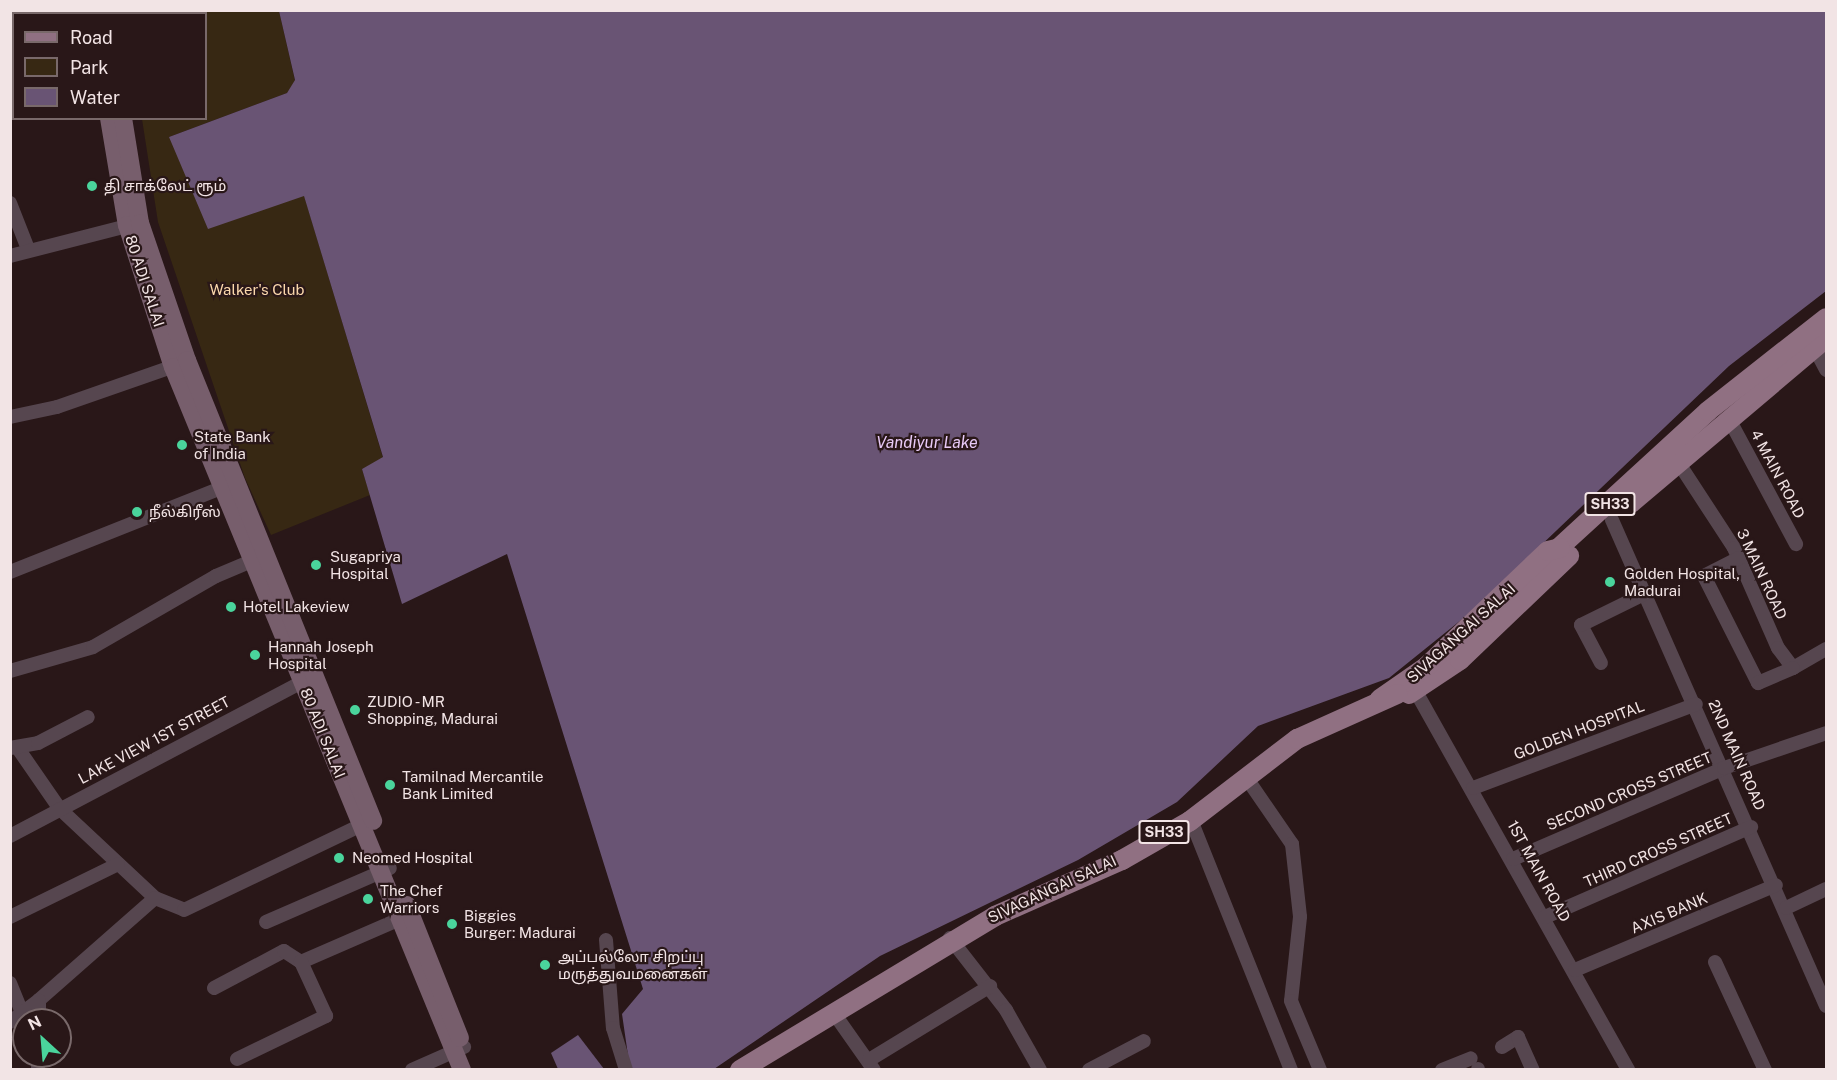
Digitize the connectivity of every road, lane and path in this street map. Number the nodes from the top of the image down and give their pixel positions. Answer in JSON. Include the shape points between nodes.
{"nodes":[{"id":1,"x":109,"y":120,"type":"edge"},
{"id":2,"x":123,"y":120,"type":"edge"},
{"id":3,"x":10,"y":203,"type":"edge"},
{"id":4,"x":133,"y":224,"type":"junction"},
{"id":5,"x":28,"y":249,"type":"junction"},
{"id":6,"x":10,"y":256,"type":"edge"},
{"id":7,"x":1827,"y":318,"type":"edge"},
{"id":8,"x":1820,"y":343,"type":"edge"},
{"id":9,"x":180,"y":364,"type":"junction"},
{"id":10,"x":1827,"y":370,"type":"edge"},
{"id":11,"x":10,"y":417,"type":"edge"},
{"id":12,"x":1729,"y":419,"type":"junction"},
{"id":13,"x":1678,"y":462,"type":"junction"},
{"id":14,"x":227,"y":486,"type":"junction"},
{"id":15,"x":1612,"y":520,"type":"junction"},
{"id":16,"x":1796,"y":544,"type":"dead end"},
{"id":17,"x":1565,"y":552,"type":"junction"},
{"id":18,"x":259,"y":557,"type":"junction"},
{"id":19,"x":1739,"y":558,"type":"junction"},
{"id":20,"x":10,"y":572,"type":"edge"},
{"id":21,"x":1646,"y":593,"type":"junction"},
{"id":22,"x":1827,"y":649,"type":"edge"},
{"id":23,"x":1601,"y":663,"type":"dead end"},
{"id":24,"x":1792,"y":668,"type":"junction"},
{"id":25,"x":10,"y":671,"type":"edge"},
{"id":26,"x":307,"y":678,"type":"junction"},
{"id":27,"x":1403,"y":694,"type":"junction"},
{"id":28,"x":1696,"y":704,"type":"junction"},
{"id":29,"x":88,"y":717,"type":"dead end"},
{"id":30,"x":1827,"y":733,"type":"edge"},
{"id":31,"x":14,"y":748,"type":"edge"},
{"id":32,"x":1725,"y":768,"type":"junction"},
{"id":33,"x":1250,"y":783,"type":"junction"},
{"id":34,"x":1473,"y":788,"type":"junction"},
{"id":35,"x":60,"y":809,"type":"junction"},
{"id":36,"x":367,"y":822,"type":"junction"},
{"id":37,"x":1193,"y":825,"type":"junction"},
{"id":38,"x":1750,"y":827,"type":"junction"},
{"id":39,"x":10,"y":836,"type":"edge"},
{"id":40,"x":1513,"y":859,"type":"junction"},
{"id":41,"x":118,"y":864,"type":"junction"},
{"id":42,"x":385,"y":870,"type":"junction"},
{"id":43,"x":1776,"y":885,"type":"junction"},
{"id":44,"x":1827,"y":889,"type":"edge"},
{"id":45,"x":155,"y":898,"type":"junction"},
{"id":46,"x":1786,"y":908,"type":"junction"},
{"id":47,"x":10,"y":917,"type":"edge"},
{"id":48,"x":406,"y":917,"type":"junction"},
{"id":49,"x":1545,"y":917,"type":"junction"},
{"id":50,"x":266,"y":922,"type":"dead end"},
{"id":51,"x":606,"y":940,"type":"dead end"},
{"id":52,"x":953,"y":942,"type":"junction"},
{"id":53,"x":301,"y":962,"type":"junction"},
{"id":54,"x":1715,"y":962,"type":"dead end"},
{"id":55,"x":1575,"y":970,"type":"junction"},
{"id":56,"x":10,"y":983,"type":"edge"},
{"id":57,"x":990,"y":986,"type":"junction"},
{"id":58,"x":214,"y":988,"type":"dead end"},
{"id":59,"x":39,"y":1000,"type":"junction"},
{"id":60,"x":1827,"y":1006,"type":"edge"},
{"id":61,"x":20,"y":1008,"type":"edge"},
{"id":62,"x":28,"y":1008,"type":"edge"},
{"id":63,"x":39,"y":1008,"type":"edge"},
{"id":64,"x":838,"y":1019,"type":"junction"},
{"id":65,"x":1144,"y":1041,"type":"dead end"},
{"id":66,"x":1502,"y":1047,"type":"dead end"},
{"id":67,"x":458,"y":1048,"type":"junction"},
{"id":68,"x":237,"y":1059,"type":"dead end"},
{"id":69,"x":1476,"y":1066,"type":"edge"},
{"id":70,"x":871,"y":1067,"type":"edge"},
{"id":71,"x":412,"y":1070,"type":"edge"},
{"id":72,"x":462,"y":1070,"type":"edge"},
{"id":73,"x":474,"y":1070,"type":"edge"},
{"id":74,"x":626,"y":1070,"type":"edge"},
{"id":75,"x":735,"y":1070,"type":"edge"},
{"id":76,"x":740,"y":1070,"type":"edge"},
{"id":77,"x":751,"y":1070,"type":"edge"},
{"id":78,"x":759,"y":1070,"type":"edge"},
{"id":79,"x":1040,"y":1070,"type":"edge"},
{"id":80,"x":1089,"y":1070,"type":"edge"},
{"id":81,"x":1292,"y":1070,"type":"edge"},
{"id":82,"x":1320,"y":1070,"type":"edge"},
{"id":83,"x":1442,"y":1070,"type":"edge"},
{"id":84,"x":1533,"y":1070,"type":"edge"},
{"id":85,"x":1628,"y":1070,"type":"edge"},
{"id":86,"x":1765,"y":1070,"type":"edge"}],
"edges":[{"from":1,"to":4,"type":"main road","name":"80 ADI SALAI"},
{"from":2,"to":4,"type":"main road","name":"80 ADI SALAI"},
{"from":3,"to":5,"type":"street"},
{"from":4,"to":5,"type":"street"},
{"from":4,"to":9,"type":"main road","name":"80 ADI SALAI"},
{"from":5,"to":6,"type":"street"},
{"from":7,"to":17,"type":"main road","name":"SIVAGANGAI SALAI","number":"SH33","via":[[1708,411]]},
{"from":8,"to":10,"type":"street"},
{"from":8,"to":12,"type":"main road","name":"SIVAGANGAI SALAI","number":"SH33"},
{"from":9,"to":11,"type":"street","via":[[57,407]]},
{"from":9,"to":14,"type":"main road","name":"80 ADI SALAI"},
{"from":12,"to":13,"type":"main road","name":"SIVAGANGAI SALAI","number":"SH33"},
{"from":12,"to":16,"type":"street","name":"4 MAIN ROAD"},
{"from":13,"to":15,"type":"main road","name":"SIVAGANGAI SALAI","number":"SH33"},
{"from":13,"to":19,"type":"street","name":"3 MAIN ROAD","via":[[1706,498]]},
{"from":14,"to":18,"type":"main road","name":"80 ADI SALAI"},
{"from":14,"to":20,"type":"street"},
{"from":15,"to":17,"type":"main road","name":"SIVAGANGAI SALAI","number":"SH33"},
{"from":15,"to":21,"type":"street","name":"2ND MAIN ROAD"},
{"from":17,"to":27,"type":"main road","name":"SIVAGANGAI SALAI","number":"SH33"},
{"from":17,"to":52,"type":"main road","name":"SIVAGANGAI SALAI","number":"SH33","via":[[1548,551],[1426,667],[1390,693],[1296,738],[1189,818],[1120,858]]},
{"from":18,"to":25,"type":"street","via":[[115,637]]},
{"from":18,"to":26,"type":"main road","name":"80 ADI SALAI"},
{"from":19,"to":24,"type":"street","name":"3 MAIN ROAD","via":[[1778,648]]},
{"from":19,"to":24,"type":"street","via":[[1704,576],[1758,683]]},
{"from":21,"to":23,"type":"street","via":[[1581,625]]},
{"from":21,"to":28,"type":"street","name":"2ND MAIN ROAD"},
{"from":22,"to":24,"type":"street"},
{"from":26,"to":35,"type":"street","name":"LAKE VIEW 1ST STREET"},
{"from":26,"to":36,"type":"main road","name":"80 ADI SALAI"},
{"from":27,"to":33,"type":"main road","name":"SIVAGANGAI SALAI","number":"SH33","via":[[1300,744]]},
{"from":27,"to":34,"type":"street","name":"1ST MAIN ROAD"},
{"from":27,"to":76,"type":"main road","bridge":true,"via":[[1297,739],[1190,821],[1122,860],[995,916]]},
{"from":27,"to":77,"type":"main road","bridge":true,"via":[[1300,742],[1192,823],[1123,862],[998,920]]},
{"from":28,"to":32,"type":"street","name":"2ND MAIN ROAD"},
{"from":28,"to":34,"type":"street","name":"GOLDEN HOSPITAL"},
{"from":29,"to":31,"type":"street","via":[[38,743]]},
{"from":30,"to":32,"type":"street","name":"SECOND CROSS STREET"},
{"from":31,"to":35,"type":"street"},
{"from":32,"to":38,"type":"street","name":"2ND MAIN ROAD"},
{"from":32,"to":40,"type":"street","name":"SECOND CROSS STREET"},
{"from":33,"to":37,"type":"main road","name":"SIVAGANGAI SALAI","number":"SH33"},
{"from":33,"to":82,"type":"street","via":[[1282,824],[1294,853],[1300,917],[1291,1001]]},
{"from":34,"to":40,"type":"street","name":"1ST MAIN ROAD"},
{"from":35,"to":39,"type":"street","name":"LAKE VIEW 1ST STREET"},
{"from":35,"to":41,"type":"street"},
{"from":36,"to":42,"type":"main road","name":"80 ADI SALAI"},
{"from":36,"to":45,"type":"street","via":[[192,910]]},
{"from":37,"to":52,"type":"main road","name":"SIVAGANGAI SALAI","number":"SH33"},
{"from":37,"to":81,"type":"street"},
{"from":38,"to":43,"type":"street","name":"2ND MAIN ROAD"},
{"from":38,"to":49,"type":"street","name":"THIRD CROSS STREET"},
{"from":40,"to":49,"type":"street","name":"1ST MAIN ROAD"},
{"from":41,"to":45,"type":"street"},
{"from":41,"to":47,"type":"street"},
{"from":42,"to":48,"type":"main road","name":"80 ADI SALAI"},
{"from":42,"to":50,"type":"street"},
{"from":43,"to":46,"type":"street","name":"2ND MAIN ROAD"},
{"from":43,"to":55,"type":"street","name":"AXIS BANK"},
{"from":44,"to":46,"type":"street"},
{"from":45,"to":59,"type":"street"},
{"from":46,"to":60,"type":"street","name":"2ND MAIN ROAD"},
{"from":48,"to":53,"type":"street"},
{"from":48,"to":67,"type":"main road","name":"80 ADI SALAI"},
{"from":49,"to":55,"type":"street","name":"1ST MAIN ROAD"},
{"from":51,"to":74,"type":"street","via":[[613,1028]]},
{"from":52,"to":57,"type":"street"},
{"from":52,"to":64,"type":"main road","name":"SIVAGANGAI SALAI","number":"SH33"},
{"from":52,"to":75,"type":"main road","name":"SIVAGANGAI SALAI","number":"SH33"},
{"from":53,"to":58,"type":"street","via":[[284,951]]},
{"from":53,"to":68,"type":"street","via":[[326,1016]]},
{"from":54,"to":86,"type":"street"},
{"from":55,"to":85,"type":"street","name":"1ST MAIN ROAD"},
{"from":56,"to":61,"type":"street"},
{"from":57,"to":70,"type":"street"},
{"from":57,"to":79,"type":"street"},
{"from":59,"to":62,"type":"street"},
{"from":59,"to":63,"type":"street"},
{"from":64,"to":70,"type":"street"},
{"from":64,"to":78,"type":"main road","name":"SIVAGANGAI SALAI","number":"SH33"},
{"from":65,"to":80,"type":"street"},
{"from":66,"to":84,"type":"street","via":[[1518,1038]]},
{"from":67,"to":71,"type":"street"},
{"from":67,"to":72,"type":"main road","name":"80 ADI SALAI"},
{"from":67,"to":73,"type":"main road","name":"80 ADI SALAI"},
{"from":69,"to":83,"type":"street"}]}
